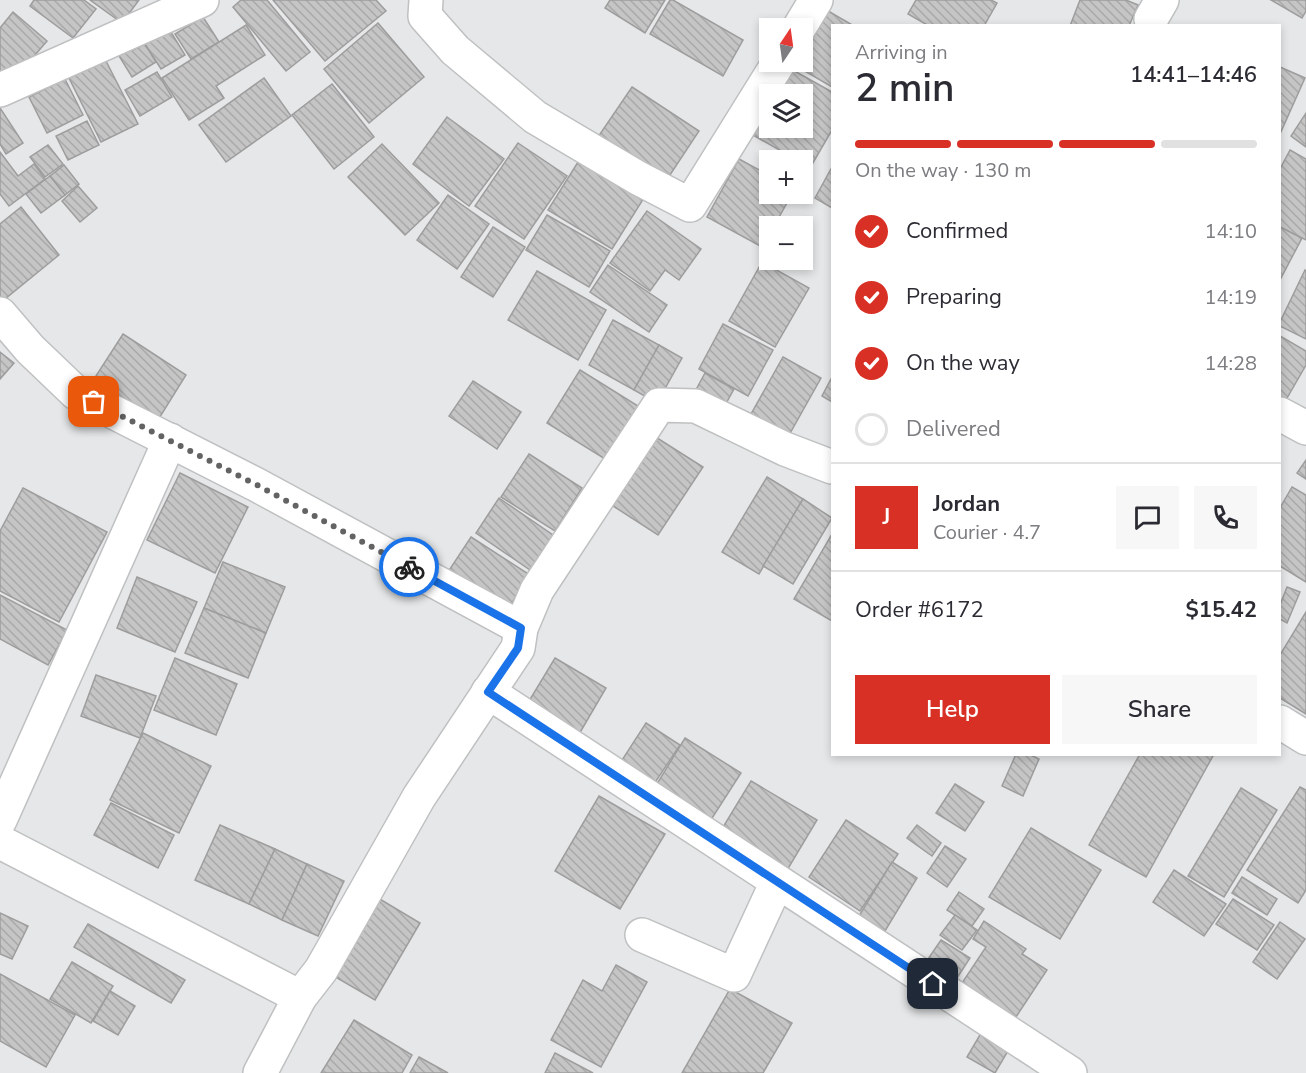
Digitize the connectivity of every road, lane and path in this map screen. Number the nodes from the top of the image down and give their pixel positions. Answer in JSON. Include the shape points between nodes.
{"nodes":[{"id":1,"x":202,"y":0,"type":"edge"},
{"id":2,"x":426,"y":0,"type":"edge"},
{"id":3,"x":816,"y":0,"type":"edge"},
{"id":4,"x":805,"y":18,"type":"edge"},
{"id":5,"x":773,"y":72,"type":"edge"},
{"id":6,"x":0,"y":90,"type":"edge"},
{"id":7,"x":0,"y":314,"type":"edge"},
{"id":8,"x":1281,"y":415,"type":"edge"},
{"id":9,"x":1306,"y":428,"type":"edge"},
{"id":10,"x":170,"y":440,"type":"junction"},
{"id":11,"x":831,"y":467,"type":"edge"},
{"id":12,"x":521,"y":628,"type":"junction"},
{"id":13,"x":488,"y":692,"type":"junction"},
{"id":14,"x":1281,"y":723,"type":"edge"},
{"id":15,"x":1306,"y":738,"type":"edge"},
{"id":16,"x":0,"y":820,"type":"edge"},
{"id":17,"x":0,"y":842,"type":"edge"},
{"id":18,"x":777,"y":882,"type":"junction"},
{"id":19,"x":642,"y":935,"type":"dead end"},
{"id":20,"x":300,"y":997,"type":"junction"},
{"id":21,"x":260,"y":1073,"type":"edge"},
{"id":22,"x":1070,"y":1073,"type":"edge"}],
"edges":[{"from":1,"to":6,"type":"street"},
{"from":2,"to":5,"type":"street","via":[[425,16],[454,50],[535,117],[690,206]]},
{"from":3,"to":4,"type":"street"},
{"from":7,"to":10,"type":"street","via":[[76,393]]},
{"from":8,"to":9,"type":"street"},
{"from":10,"to":12,"type":"street"},
{"from":10,"to":16,"type":"street"},
{"from":11,"to":12,"type":"street","via":[[696,406],[659,405],[537,590]]},
{"from":12,"to":13,"type":"street","via":[[518,648]]},
{"from":13,"to":18,"type":"street"},
{"from":13,"to":20,"type":"street","via":[[419,796],[321,970]]},
{"from":14,"to":15,"type":"street"},
{"from":17,"to":20,"type":"street"},
{"from":18,"to":19,"type":"street","via":[[734,975]]},
{"from":18,"to":22,"type":"street"},
{"from":20,"to":21,"type":"street"}]}
